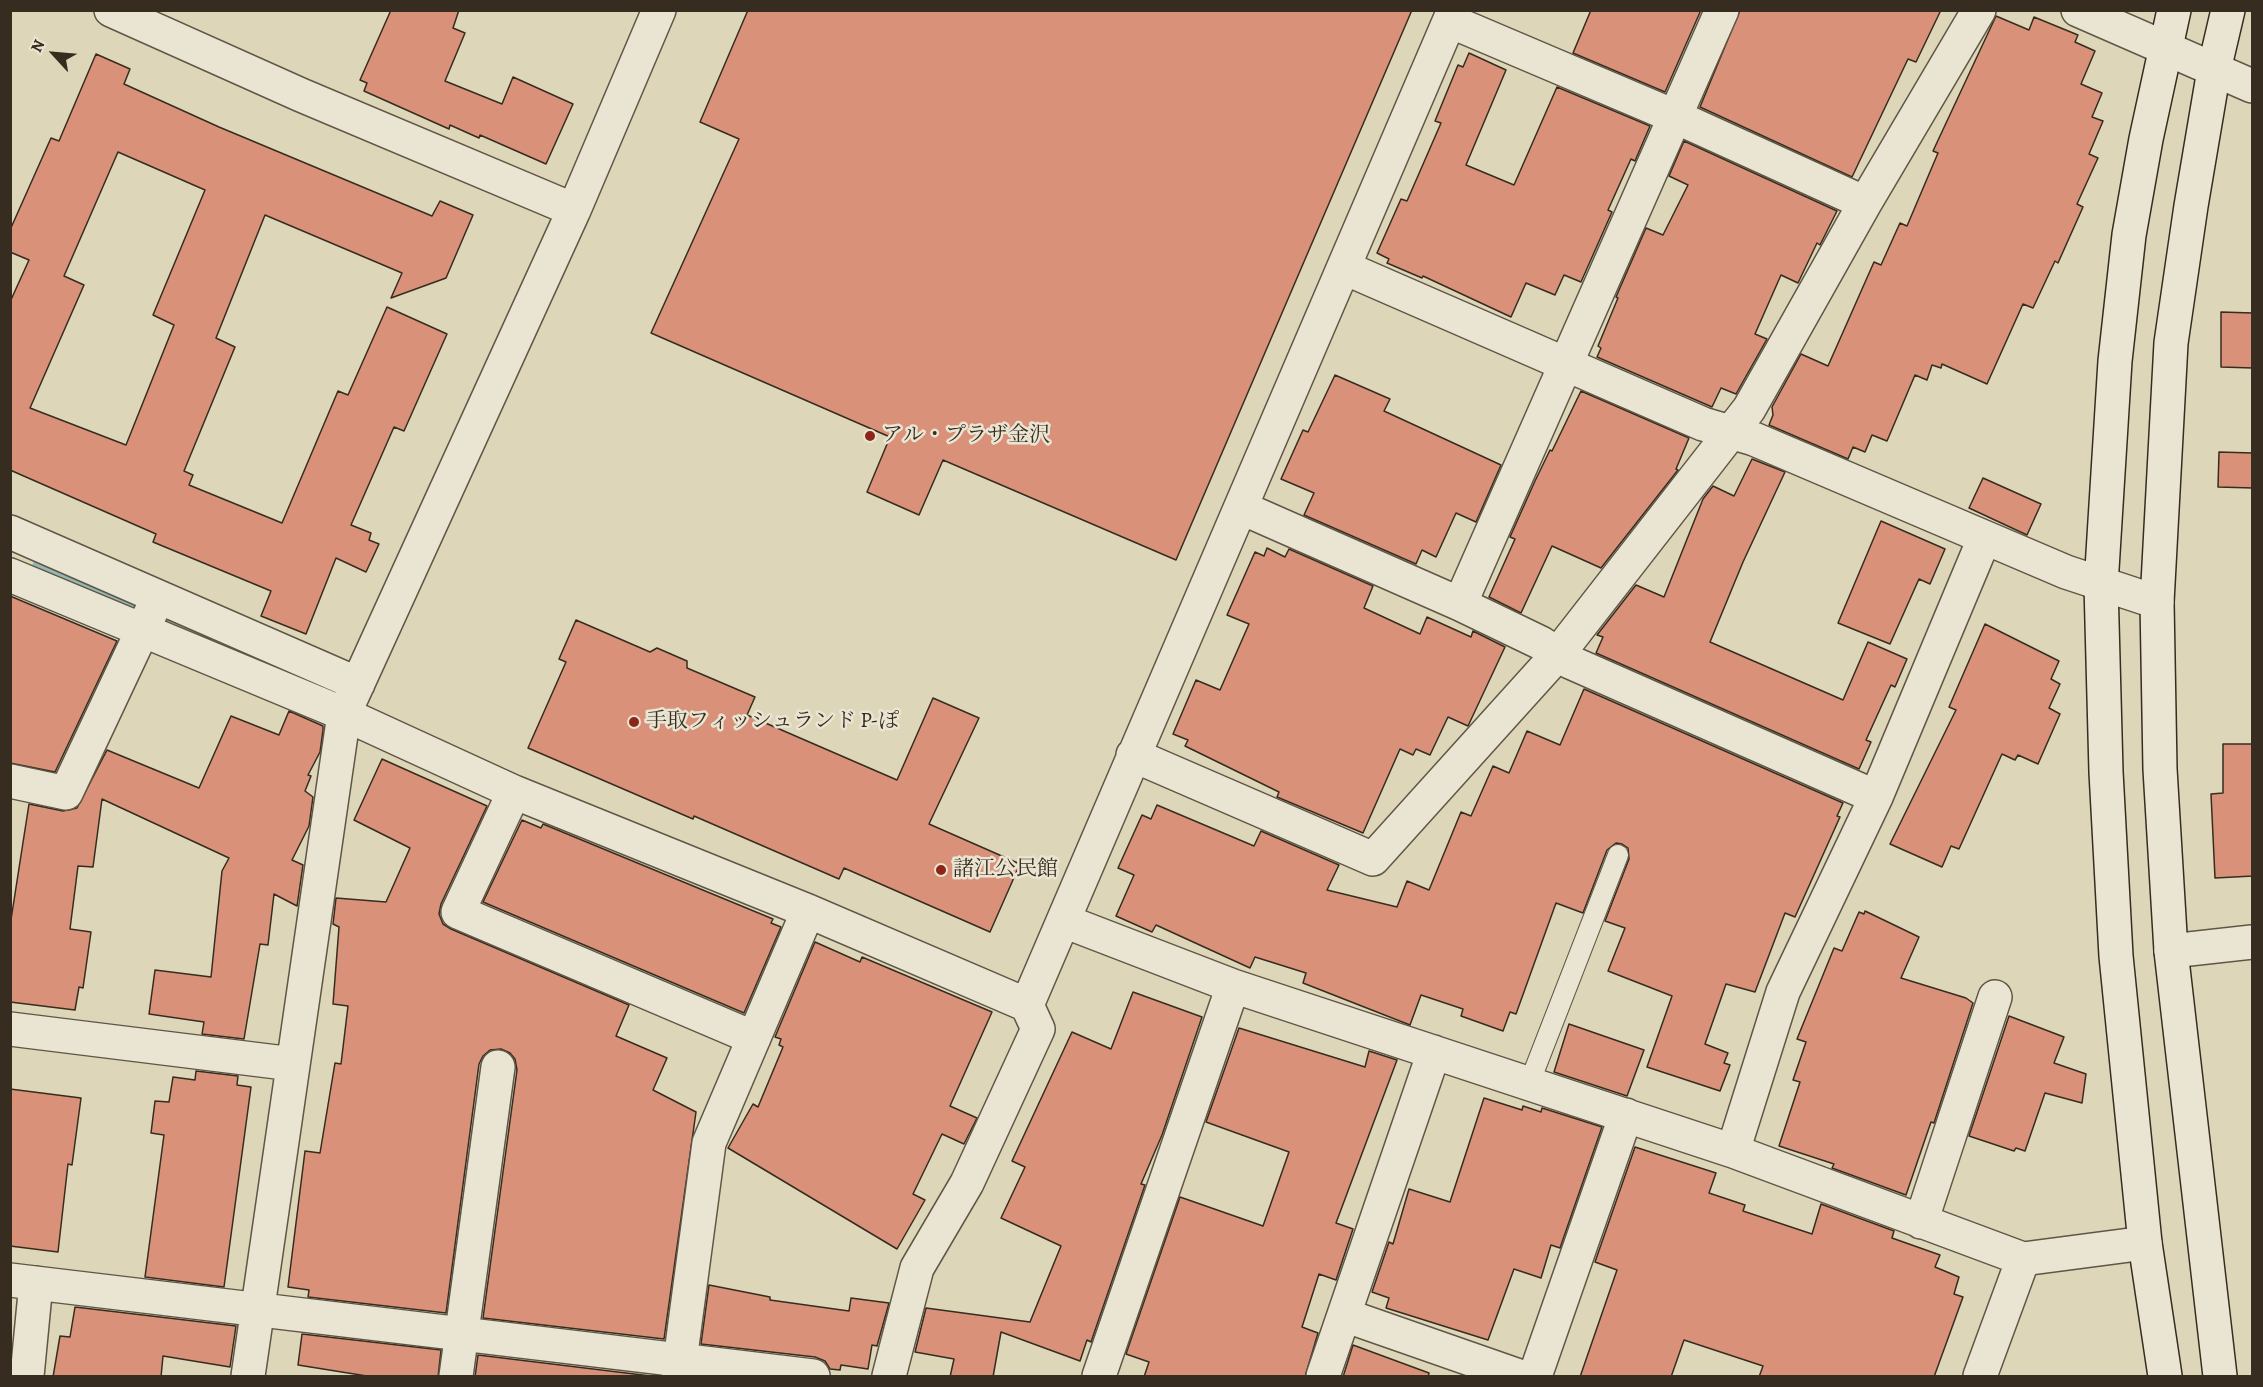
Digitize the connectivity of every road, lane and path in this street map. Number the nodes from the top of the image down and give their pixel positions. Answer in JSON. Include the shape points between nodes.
{"nodes":[{"id":1,"x":111,"y":10,"type":"edge"},
{"id":2,"x":659,"y":10,"type":"edge"},
{"id":3,"x":1722,"y":10,"type":"edge"},
{"id":4,"x":1979,"y":10,"type":"edge"},
{"id":5,"x":2078,"y":10,"type":"edge"},
{"id":6,"x":2174,"y":10,"type":"edge"},
{"id":7,"x":2228,"y":10,"type":"edge"},
{"id":8,"x":1452,"y":16,"type":"edge"},
{"id":9,"x":2164,"y":48,"type":"junction"},
{"id":10,"x":2214,"y":70,"type":"junction"},
{"id":11,"x":2253,"y":86,"type":"edge"},
{"id":12,"x":1676,"y":117,"type":"junction"},
{"id":13,"x":1865,"y":203,"type":"junction"},
{"id":14,"x":574,"y":210,"type":"junction"},
{"id":15,"x":1345,"y":268,"type":"junction"},
{"id":16,"x":1566,"y":365,"type":"junction"},
{"id":17,"x":1730,"y":432,"type":"junction"},
{"id":18,"x":1242,"y":508,"type":"junction"},
{"id":19,"x":22,"y":538,"type":"edge"},
{"id":20,"x":1984,"y":539,"type":"junction"},
{"id":21,"x":15,"y":577,"type":"edge"},
{"id":22,"x":2101,"y":585,"type":"junction"},
{"id":23,"x":158,"y":597,"type":"junction"},
{"id":24,"x":2157,"y":602,"type":"junction"},
{"id":25,"x":1461,"y":604,"type":"junction"},
{"id":26,"x":142,"y":630,"type":"junction"},
{"id":27,"x":1558,"y":654,"type":"junction"},
{"id":28,"x":358,"y":684,"type":"junction"},
{"id":29,"x":344,"y":714,"type":"junction"},
{"id":30,"x":1133,"y":755,"type":"junction"},
{"id":31,"x":10,"y":781,"type":"edge"},
{"id":32,"x":514,"y":792,"type":"junction"},
{"id":33,"x":1876,"y":797,"type":"junction"},
{"id":34,"x":1618,"y":855,"type":"dead end"},
{"id":35,"x":808,"y":911,"type":"junction"},
{"id":36,"x":1064,"y":921,"type":"junction"},
{"id":37,"x":2253,"y":942,"type":"edge"},
{"id":38,"x":2171,"y":951,"type":"junction"},
{"id":39,"x":1233,"y":986,"type":"junction"},
{"id":40,"x":1995,"y":997,"type":"dead end"},
{"id":41,"x":1027,"y":1005,"type":"junction"},
{"id":42,"x":10,"y":1029,"type":"edge"},
{"id":43,"x":754,"y":1038,"type":"junction"},
{"id":44,"x":1434,"y":1052,"type":"junction"},
{"id":45,"x":293,"y":1064,"type":"junction"},
{"id":46,"x":498,"y":1067,"type":"dead end"},
{"id":47,"x":1529,"y":1084,"type":"junction"},
{"id":48,"x":1626,"y":1115,"type":"junction"},
{"id":49,"x":1733,"y":1151,"type":"junction"},
{"id":50,"x":1921,"y":1222,"type":"junction"},
{"id":51,"x":2145,"y":1243,"type":"junction"},
{"id":52,"x":2024,"y":1260,"type":"junction"},
{"id":53,"x":23,"y":1281,"type":"edge"},
{"id":54,"x":257,"y":1310,"type":"junction"},
{"id":55,"x":1344,"y":1315,"type":"junction"},
{"id":56,"x":462,"y":1334,"type":"junction"},
{"id":57,"x":680,"y":1368,"type":"edge"},
{"id":58,"x":27,"y":1377,"type":"edge"},
{"id":59,"x":248,"y":1377,"type":"edge"},
{"id":60,"x":456,"y":1377,"type":"edge"},
{"id":61,"x":813,"y":1377,"type":"edge"},
{"id":62,"x":890,"y":1377,"type":"edge"},
{"id":63,"x":1099,"y":1377,"type":"edge"},
{"id":64,"x":1323,"y":1377,"type":"edge"},
{"id":65,"x":1519,"y":1377,"type":"edge"},
{"id":66,"x":1535,"y":1377,"type":"edge"},
{"id":67,"x":1980,"y":1377,"type":"edge"},
{"id":68,"x":2165,"y":1377,"type":"edge"},
{"id":69,"x":2220,"y":1377,"type":"edge"}],
"edges":[{"from":1,"to":14,"type":"street"},
{"from":2,"to":14,"type":"street"},
{"from":3,"to":12,"type":"street"},
{"from":4,"to":13,"type":"street"},
{"from":5,"to":9,"type":"street"},
{"from":6,"to":9,"type":"street"},
{"from":7,"to":10,"type":"street"},
{"from":8,"to":12,"type":"street"},
{"from":8,"to":15,"type":"street"},
{"from":9,"to":10,"type":"street"},
{"from":9,"to":22,"type":"street","via":[[2129,234],[2115,361]]},
{"from":10,"to":11,"type":"street"},
{"from":10,"to":24,"type":"street","via":[[2171,343]]},
{"from":12,"to":13,"type":"street"},
{"from":12,"to":16,"type":"street"},
{"from":13,"to":17,"type":"street","via":[[1749,409]]},
{"from":14,"to":28,"type":"street"},
{"from":15,"to":16,"type":"street"},
{"from":15,"to":18,"type":"street"},
{"from":16,"to":17,"type":"street"},
{"from":16,"to":25,"type":"street"},
{"from":17,"to":20,"type":"street"},
{"from":17,"to":27,"type":"street"},
{"from":18,"to":25,"type":"street"},
{"from":18,"to":30,"type":"street"},
{"from":19,"to":21,"type":"street"},
{"from":19,"to":23,"type":"street"},
{"from":20,"to":22,"type":"street"},
{"from":20,"to":33,"type":"street"},
{"from":21,"to":26,"type":"street"},
{"from":22,"to":24,"type":"street"},
{"from":22,"to":51,"type":"street","via":[[2116,956]]},
{"from":23,"to":26,"type":"street"},
{"from":23,"to":28,"type":"street"},
{"from":24,"to":38,"type":"street","via":[[2160,770]]},
{"from":25,"to":27,"type":"street"},
{"from":26,"to":29,"type":"street"},
{"from":26,"to":31,"type":"street","via":[[66,793]]},
{"from":27,"to":30,"type":"street","via":[[1372,859]]},
{"from":27,"to":33,"type":"street"},
{"from":28,"to":29,"type":"street"},
{"from":29,"to":32,"type":"street"},
{"from":29,"to":45,"type":"street"},
{"from":30,"to":36,"type":"street"},
{"from":32,"to":35,"type":"street"},
{"from":32,"to":43,"type":"street","via":[[458,912]]},
{"from":33,"to":49,"type":"street","via":[[1783,992]]},
{"from":34,"to":47,"type":"lane"},
{"from":35,"to":41,"type":"street"},
{"from":35,"to":43,"type":"street"},
{"from":36,"to":39,"type":"street"},
{"from":36,"to":41,"type":"street"},
{"from":37,"to":38,"type":"street"},
{"from":38,"to":69,"type":"street"},
{"from":39,"to":44,"type":"street"},
{"from":39,"to":63,"type":"street"},
{"from":40,"to":50,"type":"street"},
{"from":41,"to":62,"type":"street","via":[[1038,1029],[967,1183],[917,1268]]},
{"from":42,"to":45,"type":"street"},
{"from":43,"to":57,"type":"street","via":[[709,1143]]},
{"from":44,"to":47,"type":"street"},
{"from":44,"to":55,"type":"street"},
{"from":45,"to":54,"type":"street"},
{"from":46,"to":56,"type":"street"},
{"from":47,"to":48,"type":"street"},
{"from":48,"to":49,"type":"street"},
{"from":48,"to":66,"type":"street"},
{"from":49,"to":50,"type":"street"},
{"from":50,"to":52,"type":"street"},
{"from":51,"to":52,"type":"street"},
{"from":51,"to":68,"type":"street"},
{"from":52,"to":67,"type":"street"},
{"from":53,"to":54,"type":"street"},
{"from":53,"to":58,"type":"street"},
{"from":54,"to":56,"type":"street"},
{"from":54,"to":59,"type":"street"},
{"from":55,"to":64,"type":"street"},
{"from":55,"to":65,"type":"street"},
{"from":56,"to":57,"type":"street"},
{"from":56,"to":60,"type":"street"},
{"from":57,"to":61,"type":"street"}]}
